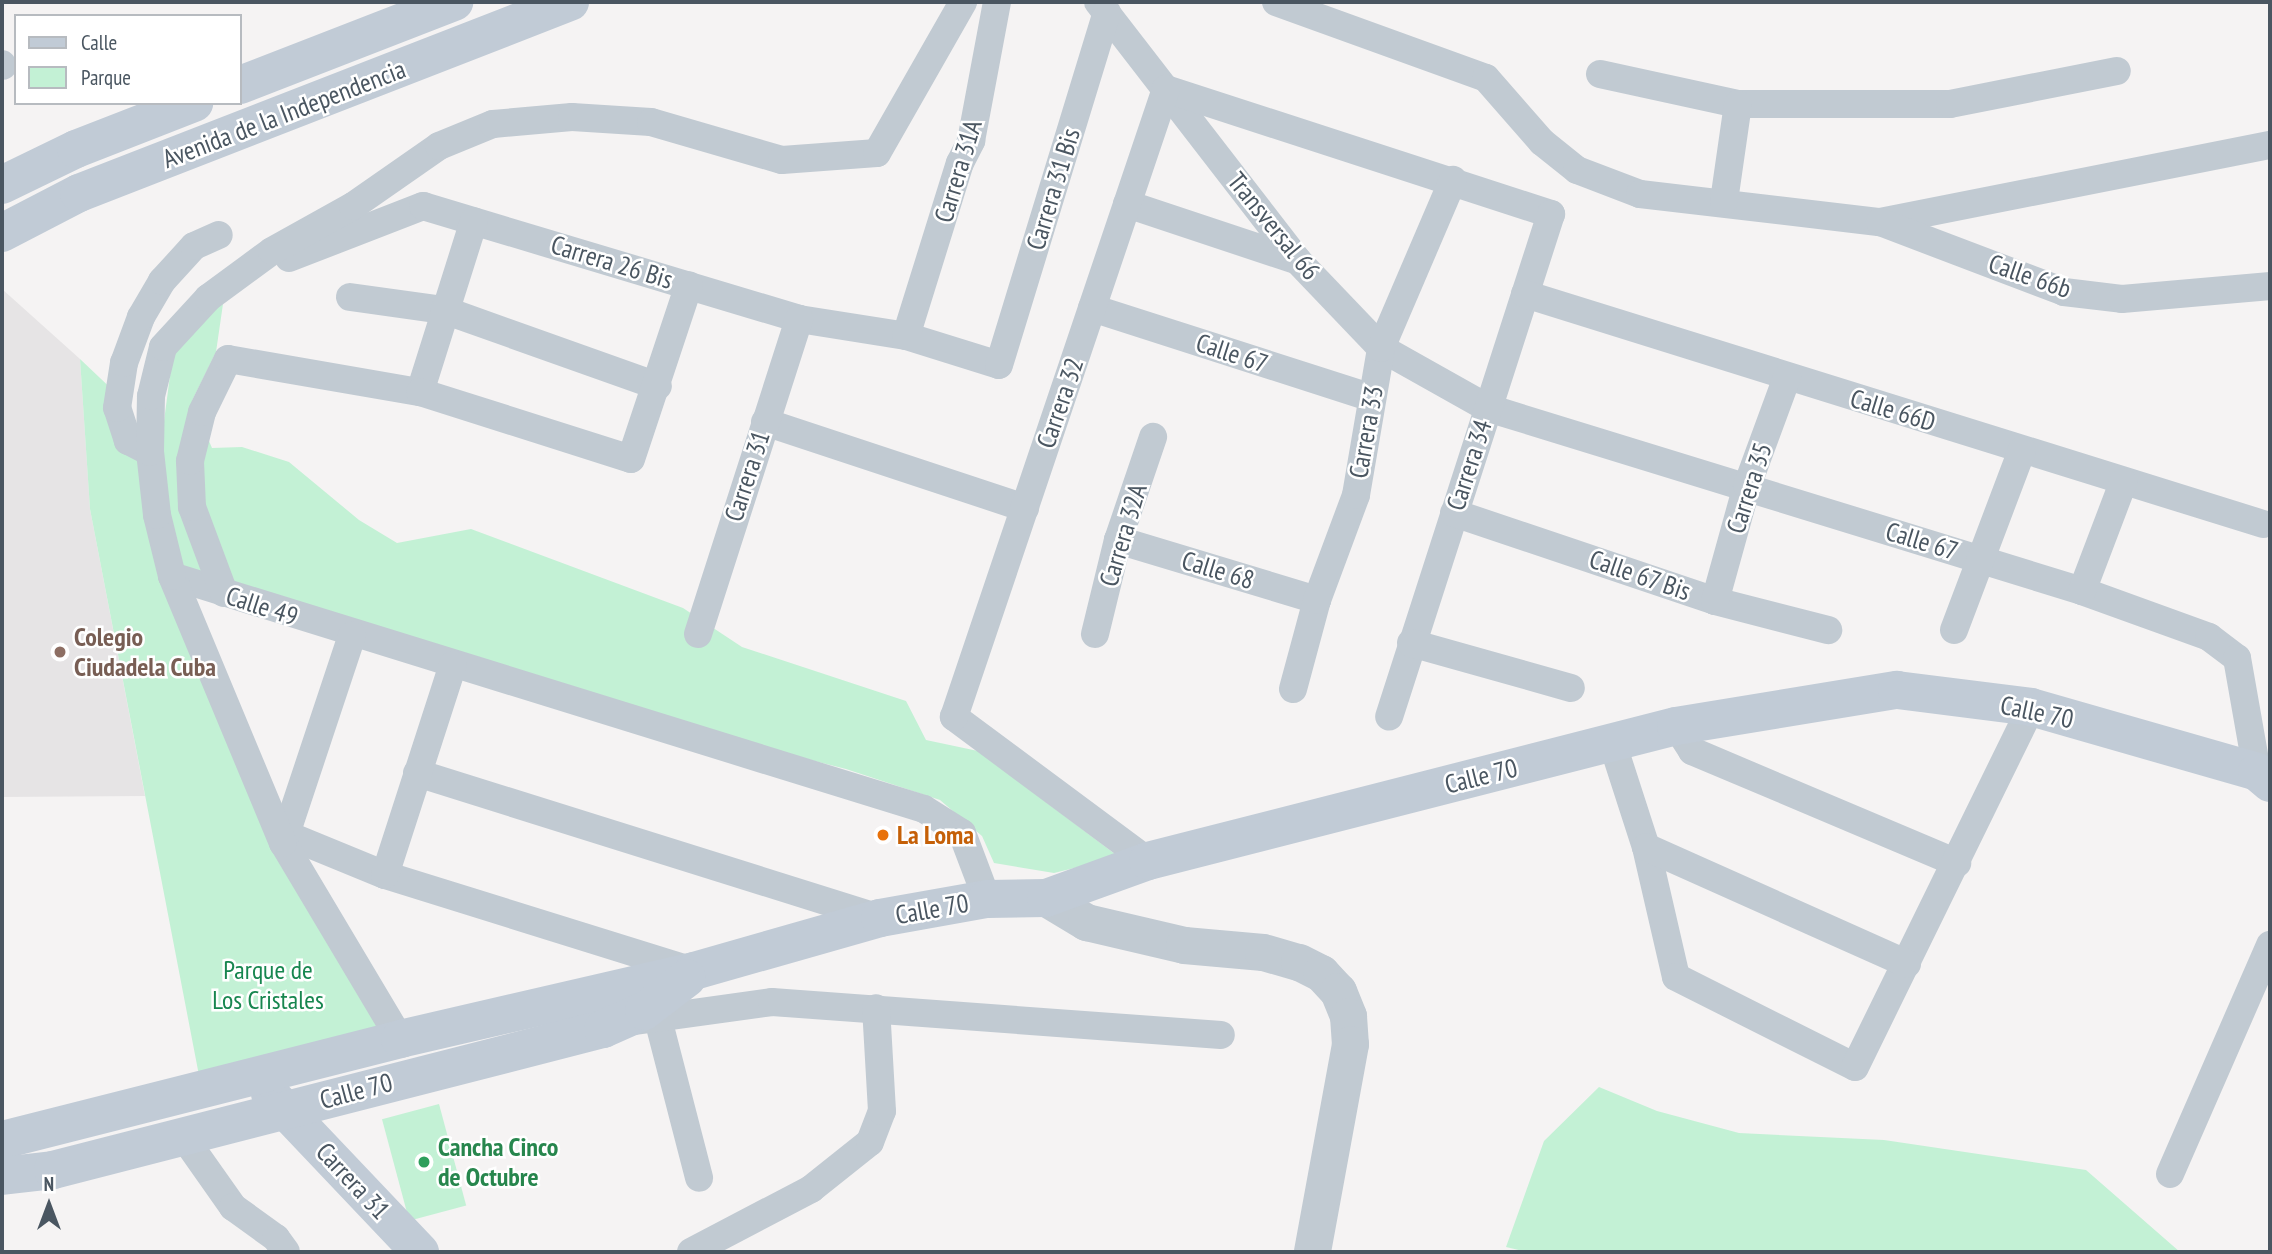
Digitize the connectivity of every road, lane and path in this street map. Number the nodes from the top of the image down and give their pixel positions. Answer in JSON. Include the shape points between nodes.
{"nodes":[{"id":1,"x":454,"y":2,"type":"edge"},
{"id":2,"x":570,"y":2,"type":"edge"},
{"id":3,"x":963,"y":2,"type":"edge"},
{"id":4,"x":997,"y":2,"type":"edge"},
{"id":5,"x":1276,"y":2,"type":"edge"},
{"id":6,"x":1102,"y":7,"type":"edge"},
{"id":7,"x":2117,"y":71,"type":"dead end"},
{"id":8,"x":1600,"y":74,"type":"dead end"},
{"id":9,"x":242,"y":84,"type":"edge"},
{"id":10,"x":1166,"y":89,"type":"junction"},
{"id":11,"x":1738,"y":104,"type":"junction"},
{"id":12,"x":189,"y":105,"type":"edge"},
{"id":13,"x":2270,"y":145,"type":"edge"},
{"id":14,"x":1453,"y":180,"type":"junction"},
{"id":15,"x":2,"y":185,"type":"edge"},
{"id":16,"x":1724,"y":201,"type":"junction"},
{"id":17,"x":1127,"y":204,"type":"junction"},
{"id":18,"x":474,"y":221,"type":"junction"},
{"id":19,"x":1880,"y":222,"type":"junction"},
{"id":20,"x":2,"y":233,"type":"edge"},
{"id":21,"x":219,"y":235,"type":"dead end"},
{"id":22,"x":1298,"y":261,"type":"junction"},
{"id":23,"x":234,"y":279,"type":"junction"},
{"id":24,"x":689,"y":285,"type":"junction"},
{"id":25,"x":2270,"y":286,"type":"edge"},
{"id":26,"x":1525,"y":294,"type":"junction"},
{"id":27,"x":351,"y":297,"type":"dead end"},
{"id":28,"x":1092,"y":308,"type":"junction"},
{"id":29,"x":444,"y":310,"type":"junction"},
{"id":30,"x":799,"y":318,"type":"junction"},
{"id":31,"x":906,"y":336,"type":"junction"},
{"id":32,"x":1381,"y":348,"type":"junction"},
{"id":33,"x":999,"y":365,"type":"joint"},
{"id":34,"x":1787,"y":377,"type":"junction"},
{"id":35,"x":658,"y":386,"type":"junction"},
{"id":36,"x":420,"y":392,"type":"junction"},
{"id":37,"x":1372,"y":398,"type":"junction"},
{"id":38,"x":1488,"y":408,"type":"junction"},
{"id":39,"x":765,"y":422,"type":"junction"},
{"id":40,"x":1153,"y":437,"type":"dead end"},
{"id":41,"x":2022,"y":450,"type":"junction"},
{"id":42,"x":150,"y":453,"type":"junction"},
{"id":43,"x":2123,"y":482,"type":"junction"},
{"id":44,"x":1747,"y":486,"type":"junction"},
{"id":45,"x":1025,"y":508,"type":"junction"},
{"id":46,"x":1454,"y":513,"type":"junction"},
{"id":47,"x":2263,"y":524,"type":"dead end"},
{"id":48,"x":1118,"y":540,"type":"junction"},
{"id":49,"x":1980,"y":559,"type":"junction"},
{"id":50,"x":172,"y":576,"type":"junction"},
{"id":51,"x":2082,"y":591,"type":"junction"},
{"id":52,"x":224,"y":593,"type":"junction"},
{"id":53,"x":1317,"y":600,"type":"junction"},
{"id":54,"x":1715,"y":601,"type":"junction"},
{"id":55,"x":1828,"y":630,"type":"dead end"},
{"id":56,"x":1954,"y":630,"type":"dead end"},
{"id":57,"x":698,"y":634,"type":"dead end"},
{"id":58,"x":1095,"y":634,"type":"dead end"},
{"id":59,"x":352,"y":635,"type":"junction"},
{"id":60,"x":1411,"y":643,"type":"junction"},
{"id":61,"x":453,"y":665,"type":"junction"},
{"id":62,"x":1571,"y":688,"type":"dead end"},
{"id":63,"x":1293,"y":689,"type":"dead end"},
{"id":64,"x":2031,"y":708,"type":"junction"},
{"id":65,"x":1389,"y":717,"type":"dead end"},
{"id":66,"x":1676,"y":726,"type":"junction"},
{"id":67,"x":1612,"y":742,"type":"junction"},
{"id":68,"x":2266,"y":766,"type":"edge"},
{"id":69,"x":416,"y":773,"type":"junction"},
{"id":70,"x":284,"y":839,"type":"junction"},
{"id":71,"x":1646,"y":847,"type":"junction"},
{"id":72,"x":1148,"y":861,"type":"junction"},
{"id":73,"x":1957,"y":863,"type":"junction"},
{"id":74,"x":385,"y":875,"type":"junction"},
{"id":75,"x":1046,"y":898,"type":"junction"},
{"id":76,"x":986,"y":899,"type":"junction"},
{"id":77,"x":880,"y":918,"type":"junction"},
{"id":78,"x":2270,"y":945,"type":"edge"},
{"id":79,"x":1907,"y":964,"type":"junction"},
{"id":80,"x":694,"y":971,"type":"junction"},
{"id":81,"x":876,"y":1008,"type":"junction"},
{"id":82,"x":658,"y":1019,"type":"junction"},
{"id":83,"x":618,"y":1023,"type":"junction"},
{"id":84,"x":1221,"y":1035,"type":"dead end"},
{"id":85,"x":400,"y":1039,"type":"junction"},
{"id":86,"x":255,"y":1077,"type":"junction"},
{"id":87,"x":148,"y":1106,"type":"junction"},
{"id":88,"x":286,"y":1110,"type":"junction"},
{"id":89,"x":170,"y":1139,"type":"junction"},
{"id":90,"x":2,"y":1140,"type":"edge"},
{"id":91,"x":2170,"y":1174,"type":"dead end"},
{"id":92,"x":2,"y":1176,"type":"edge"},
{"id":93,"x":699,"y":1178,"type":"dead end"},
{"id":94,"x":286,"y":1252,"type":"edge"},
{"id":95,"x":420,"y":1252,"type":"edge"},
{"id":96,"x":691,"y":1252,"type":"edge"},
{"id":97,"x":1312,"y":1252,"type":"edge"}],
"edges":[{"from":1,"to":9,"type":"main road","name":"Avenida de la Independencia"},
{"from":2,"to":20,"type":"main road","name":"Avenida de la Independencia","via":[[79,193]]},
{"from":3,"to":23,"type":"street","via":[[877,153],[782,160],[651,122],[572,117],[493,124],[439,146]]},
{"from":4,"to":31,"type":"street","name":"Carrera 31A","via":[[971,141]]},
{"from":5,"to":16,"type":"street","via":[[1486,78],[1542,142],[1577,170],[1640,194]]},
{"from":6,"to":10,"type":"street","name":"Transversal 66"},
{"from":6,"to":33,"type":"street","name":"Carrera 31 Bis"},
{"from":7,"to":11,"type":"street","via":[[1950,104]]},
{"from":8,"to":11,"type":"street"},
{"from":10,"to":14,"type":"street"},
{"from":10,"to":17,"type":"street","name":"Carrera 32"},
{"from":10,"to":22,"type":"street","name":"Transversal 66"},
{"from":11,"to":16,"type":"street"},
{"from":12,"to":15,"type":"main road","name":"Avenida de la Independencia","via":[[76,149]]},
{"from":13,"to":19,"type":"street"},
{"from":14,"to":26,"type":"street","name":"Carrera 34","via":[[1551,214]]},
{"from":14,"to":32,"type":"street","name":"Carrera 33"},
{"from":16,"to":19,"type":"street"},
{"from":17,"to":22,"type":"street"},
{"from":17,"to":28,"type":"street","name":"Carrera 32"},
{"from":18,"to":23,"type":"street","name":"Carrera 26 Bis","via":[[423,206]]},
{"from":18,"to":24,"type":"street","name":"Carrera 26 Bis"},
{"from":18,"to":29,"type":"street"},
{"from":19,"to":25,"type":"street","name":"Calle 66b","via":[[2064,292],[2122,299]]},
{"from":21,"to":42,"type":"street","via":[[194,246],[162,281],[141,317],[124,363],[117,408],[128,441]]},
{"from":22,"to":32,"type":"street","name":"Transversal 66"},
{"from":23,"to":42,"type":"street","via":[[208,298],[163,347],[151,396]]},
{"from":24,"to":30,"type":"street","name":"Carrera 26 Bis"},
{"from":24,"to":35,"type":"street"},
{"from":26,"to":34,"type":"street","name":"Calle 66D"},
{"from":26,"to":38,"type":"street","name":"Carrera 34"},
{"from":27,"to":29,"type":"street"},
{"from":28,"to":37,"type":"street","name":"Calle 67"},
{"from":28,"to":45,"type":"street","name":"Carrera 32"},
{"from":29,"to":35,"type":"street"},
{"from":29,"to":36,"type":"street"},
{"from":30,"to":31,"type":"street","name":"Carrera 26 Bis"},
{"from":30,"to":39,"type":"street","name":"Carrera 31"},
{"from":31,"to":33,"type":"street","name":"Carrera 26 Bis"},
{"from":32,"to":37,"type":"street","name":"Carrera 33"},
{"from":32,"to":38,"type":"street","name":"Transversal 66"},
{"from":34,"to":41,"type":"street","name":"Calle 66D"},
{"from":34,"to":44,"type":"street","name":"Carrera 35"},
{"from":35,"to":36,"type":"street","via":[[631,459]]},
{"from":36,"to":52,"type":"street","via":[[228,359],[202,412],[190,461],[192,507]]},
{"from":37,"to":53,"type":"street","name":"Carrera 33","via":[[1356,495]]},
{"from":38,"to":44,"type":"street","name":"Calle 67"},
{"from":38,"to":46,"type":"street","name":"Carrera 34"},
{"from":39,"to":45,"type":"street"},
{"from":39,"to":57,"type":"street","name":"Carrera 31"},
{"from":40,"to":48,"type":"street","name":"Carrera 32A"},
{"from":41,"to":43,"type":"street","name":"Calle 66D"},
{"from":41,"to":49,"type":"street"},
{"from":42,"to":50,"type":"street","via":[[157,515]]},
{"from":43,"to":47,"type":"street","name":"Calle 66D"},
{"from":43,"to":51,"type":"street"},
{"from":44,"to":49,"type":"street","name":"Calle 67"},
{"from":44,"to":54,"type":"street","name":"Carrera 35"},
{"from":45,"to":72,"type":"street","name":"Carrera 32","via":[[954,717]]},
{"from":46,"to":54,"type":"street","name":"Calle 67 Bis"},
{"from":46,"to":60,"type":"street","name":"Carrera 34"},
{"from":48,"to":53,"type":"street","name":"Calle 68"},
{"from":48,"to":58,"type":"street","name":"Carrera 32A"},
{"from":49,"to":51,"type":"street","name":"Calle 67"},
{"from":49,"to":56,"type":"street"},
{"from":50,"to":52,"type":"street","name":"Calle 49"},
{"from":50,"to":70,"type":"street"},
{"from":51,"to":68,"type":"street","name":"Calle 67","via":[[2209,637],[2237,658]]},
{"from":52,"to":59,"type":"street","name":"Calle 49"},
{"from":53,"to":63,"type":"street","name":"Carrera 33"},
{"from":54,"to":55,"type":"street","name":"Calle 67 Bis"},
{"from":59,"to":61,"type":"street","name":"Calle 49"},
{"from":59,"to":70,"type":"street"},
{"from":60,"to":62,"type":"street"},
{"from":60,"to":65,"type":"street","name":"Carrera 34"},
{"from":61,"to":69,"type":"street"},
{"from":61,"to":76,"type":"street","name":"Calle 49","via":[[924,809],[962,833]]},
{"from":64,"to":66,"type":"main road","name":"Calle 70","via":[[1897,690]]},
{"from":64,"to":68,"type":"main road","name":"Calle 70"},
{"from":64,"to":73,"type":"street"},
{"from":66,"to":67,"type":"main road","name":"Calle 70"},
{"from":66,"to":73,"type":"street","via":[[1692,751]]},
{"from":67,"to":71,"type":"street"},
{"from":67,"to":72,"type":"main road","name":"Calle 70"},
{"from":69,"to":74,"type":"street"},
{"from":69,"to":77,"type":"street"},
{"from":70,"to":74,"type":"street"},
{"from":70,"to":85,"type":"street"},
{"from":71,"to":79,"type":"street"},
{"from":71,"to":79,"type":"street","via":[[1676,977],[1856,1067]]},
{"from":72,"to":75,"type":"main road","name":"Calle 70"},
{"from":73,"to":79,"type":"street"},
{"from":74,"to":80,"type":"street"},
{"from":75,"to":76,"type":"main road","name":"Calle 70"},
{"from":75,"to":97,"type":"street","via":[[1086,922],[1184,945],[1264,952],[1298,962],[1321,973],[1338,991],[1348,1016],[1350,1044]]},
{"from":76,"to":77,"type":"main road","name":"Calle 70"},
{"from":77,"to":80,"type":"main road","name":"Calle 70"},
{"from":78,"to":91,"type":"street"},
{"from":80,"to":83,"type":"main road","name":"Calle 70","via":[[673,992]]},
{"from":80,"to":85,"type":"main road","name":"Calle 70"},
{"from":81,"to":82,"type":"street","via":[[772,1002]]},
{"from":81,"to":84,"type":"street"},
{"from":81,"to":96,"type":"street","via":[[882,1111],[870,1142],[811,1189]]},
{"from":82,"to":83,"type":"street"},
{"from":82,"to":93,"type":"street"},
{"from":83,"to":88,"type":"main road","name":"Calle 70"},
{"from":85,"to":86,"type":"main road","name":"Calle 70"},
{"from":86,"to":87,"type":"main road","name":"Calle 70"},
{"from":86,"to":88,"type":"main road","name":"Carrera 31"},
{"from":87,"to":89,"type":"main road"},
{"from":87,"to":90,"type":"main road","name":"Calle 70"},
{"from":88,"to":89,"type":"main road","name":"Calle 70"},
{"from":88,"to":95,"type":"main road","name":"Carrera 31"},
{"from":89,"to":92,"type":"main road","name":"Calle 70","via":[[53,1170]]},
{"from":89,"to":94,"type":"street","via":[[233,1207],[276,1238]]}]}
